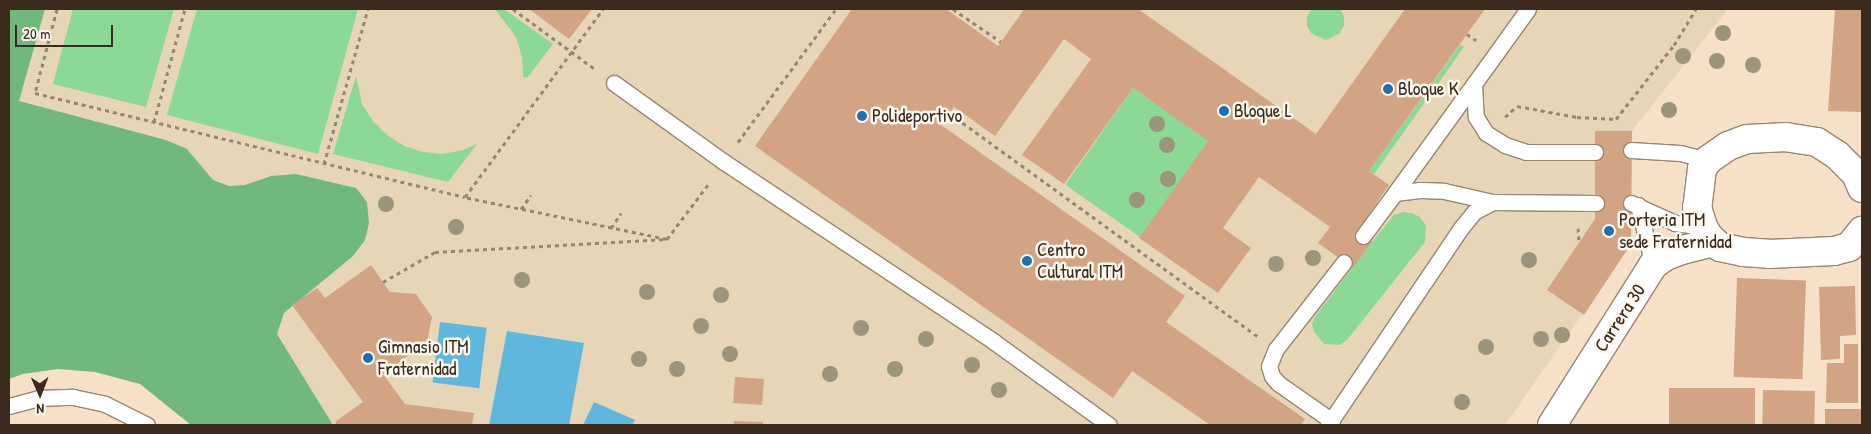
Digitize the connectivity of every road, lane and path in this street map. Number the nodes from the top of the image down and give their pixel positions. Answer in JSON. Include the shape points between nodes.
{"nodes":[{"id":1,"x":57,"y":9,"type":"edge"},
{"id":2,"x":185,"y":9,"type":"edge"},
{"id":3,"x":368,"y":9,"type":"edge"},
{"id":4,"x":512,"y":9,"type":"edge"},
{"id":5,"x":603,"y":9,"type":"edge"},
{"id":6,"x":836,"y":9,"type":"edge"},
{"id":7,"x":953,"y":9,"type":"edge"},
{"id":8,"x":1528,"y":9,"type":"edge"},
{"id":9,"x":1696,"y":9,"type":"edge"},
{"id":10,"x":1000,"y":42,"type":"dead end"},
{"id":11,"x":572,"y":52,"type":"junction"},
{"id":12,"x":614,"y":82,"type":"dead end"},
{"id":13,"x":1474,"y":84,"type":"junction"},
{"id":14,"x":1517,"y":106,"type":"dead end"},
{"id":15,"x":956,"y":118,"type":"dead end"},
{"id":16,"x":154,"y":122,"type":"junction"},
{"id":17,"x":1632,"y":150,"type":"dead end"},
{"id":18,"x":1595,"y":152,"type":"dead end"},
{"id":19,"x":1708,"y":160,"type":"junction"},
{"id":20,"x":724,"y":162,"type":"junction"},
{"id":21,"x":324,"y":164,"type":"junction"},
{"id":22,"x":1862,"y":188,"type":"edge"},
{"id":23,"x":1395,"y":193,"type":"junction"},
{"id":24,"x":531,"y":195,"type":"dead end"},
{"id":25,"x":465,"y":198,"type":"junction"},
{"id":26,"x":1494,"y":202,"type":"junction"},
{"id":27,"x":1596,"y":203,"type":"dead end"},
{"id":28,"x":521,"y":210,"type":"junction"},
{"id":29,"x":621,"y":213,"type":"dead end"},
{"id":30,"x":611,"y":228,"type":"junction"},
{"id":31,"x":1709,"y":234,"type":"junction"},
{"id":32,"x":1363,"y":236,"type":"dead end"},
{"id":33,"x":667,"y":239,"type":"junction"},
{"id":34,"x":1858,"y":242,"type":"edge"},
{"id":35,"x":1344,"y":262,"type":"dead end"},
{"id":36,"x":1654,"y":265,"type":"junction"},
{"id":37,"x":383,"y":282,"type":"dead end"},
{"id":38,"x":1276,"y":349,"type":"junction"},
{"id":39,"x":9,"y":406,"type":"edge"},
{"id":40,"x":1330,"y":423,"type":"edge"},
{"id":41,"x":147,"y":425,"type":"edge"},
{"id":42,"x":1109,"y":425,"type":"edge"},
{"id":43,"x":1552,"y":425,"type":"edge"}],
"edges":[{"from":1,"to":16,"type":"path","via":[[35,93]]},
{"from":2,"to":16,"type":"path"},
{"from":3,"to":21,"type":"path"},
{"from":4,"to":11,"type":"path"},
{"from":5,"to":11,"type":"path"},
{"from":6,"to":20,"type":"path"},
{"from":7,"to":10,"type":"path"},
{"from":8,"to":13,"type":"lane"},
{"from":9,"to":14,"type":"path","via":[[1674,45],[1616,118],[1577,117]]},
{"from":11,"to":25,"type":"path"},
{"from":12,"to":20,"type":"lane"},
{"from":13,"to":18,"type":"lane","via":[[1476,117],[1486,133],[1506,145],[1526,152]]},
{"from":13,"to":23,"type":"lane"},
{"from":15,"to":38,"type":"path"},
{"from":16,"to":21,"type":"path"},
{"from":17,"to":19,"type":"lane","via":[[1680,152]]},
{"from":19,"to":22,"type":"street","via":[[1728,146],[1748,140],[1797,138],[1817,142],[1838,155],[1856,174]]},
{"from":19,"to":31,"type":"street","via":[[1702,169],[1697,207]]},
{"from":20,"to":33,"type":"path"},
{"from":20,"to":42,"type":"lane","via":[[993,341]]},
{"from":21,"to":25,"type":"path"},
{"from":23,"to":26,"type":"lane","via":[[1444,191]]},
{"from":23,"to":32,"type":"lane"},
{"from":24,"to":28,"type":"path"},
{"from":25,"to":28,"type":"path"},
{"from":26,"to":27,"type":"lane"},
{"from":26,"to":40,"type":"lane","via":[[1474,212],[1461,228]]},
{"from":28,"to":30,"type":"path"},
{"from":29,"to":30,"type":"path"},
{"from":30,"to":33,"type":"path"},
{"from":31,"to":34,"type":"street","via":[[1720,247],[1770,254],[1834,251]]},
{"from":31,"to":36,"type":"street","name":"Carrera 30"},
{"from":31,"to":36,"type":"lane","via":[[1635,204]]},
{"from":33,"to":37,"type":"path","via":[[435,252]]},
{"from":35,"to":38,"type":"lane"},
{"from":36,"to":43,"type":"street","name":"Carrera 30"},
{"from":38,"to":40,"type":"lane","via":[[1269,366],[1272,376]]},
{"from":39,"to":41,"type":"lane","via":[[38,398],[73,397],[105,404]]}]}
